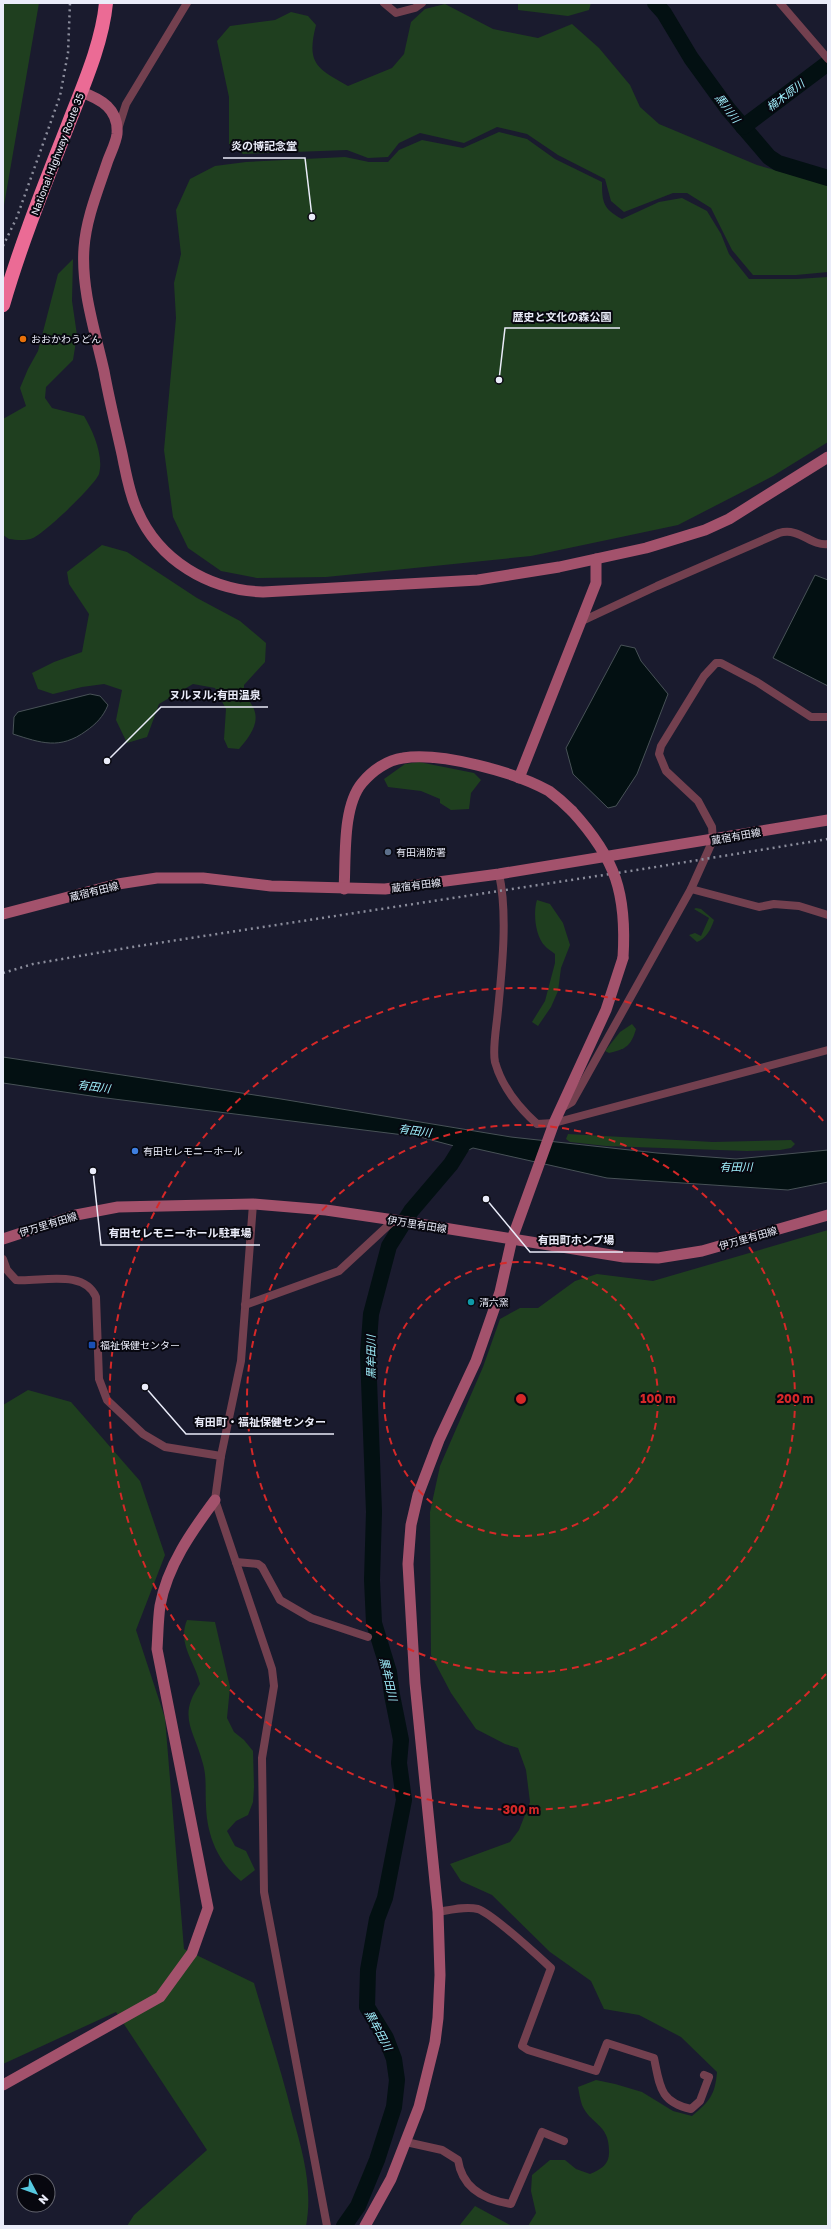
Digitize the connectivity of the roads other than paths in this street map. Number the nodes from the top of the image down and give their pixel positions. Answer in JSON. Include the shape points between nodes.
{"nodes":[{"id":1,"x":106,"y":3,"type":"edge"},
{"id":2,"x":187,"y":3,"type":"edge"},
{"id":3,"x":384,"y":3,"type":"edge"},
{"id":4,"x":422,"y":3,"type":"edge"},
{"id":5,"x":780,"y":3,"type":"edge"},
{"id":6,"x":828,"y":59,"type":"edge"},
{"id":7,"x":81,"y":92,"type":"junction"},
{"id":8,"x":117,"y":134,"type":"junction"},
{"id":9,"x":3,"y":305,"type":"edge"},
{"id":10,"x":828,"y":457,"type":"edge"},
{"id":11,"x":828,"y":544,"type":"edge"},
{"id":12,"x":596,"y":559,"type":"junction"},
{"id":13,"x":580,"y":622,"type":"junction"},
{"id":14,"x":828,"y":717,"type":"edge"},
{"id":15,"x":519,"y":778,"type":"junction"},
{"id":16,"x":828,"y":820,"type":"edge"},
{"id":17,"x":713,"y":840,"type":"junction"},
{"id":18,"x":499,"y":874,"type":"junction"},
{"id":19,"x":344,"y":889,"type":"junction"},
{"id":20,"x":691,"y":889,"type":"junction"},
{"id":21,"x":3,"y":914,"type":"edge"},
{"id":22,"x":828,"y":915,"type":"edge"},
{"id":23,"x":828,"y":1050,"type":"edge"},
{"id":24,"x":560,"y":1109,"type":"junction"},
{"id":25,"x":554,"y":1124,"type":"junction"},
{"id":26,"x":253,"y":1204,"type":"junction"},
{"id":27,"x":828,"y":1215,"type":"edge"},
{"id":28,"x":394,"y":1220,"type":"junction"},
{"id":29,"x":3,"y":1239,"type":"edge"},
{"id":30,"x":512,"y":1239,"type":"junction"},
{"id":31,"x":3,"y":1258,"type":"edge"},
{"id":32,"x":244,"y":1306,"type":"junction"},
{"id":33,"x":221,"y":1456,"type":"junction"},
{"id":34,"x":215,"y":1500,"type":"junction"},
{"id":35,"x":236,"y":1562,"type":"junction"},
{"id":36,"x":368,"y":1637,"type":"dead end"},
{"id":37,"x":438,"y":1912,"type":"junction"},
{"id":38,"x":704,"y":2075,"type":"dead end"},
{"id":39,"x":3,"y":2084,"type":"edge"},
{"id":40,"x":564,"y":2141,"type":"dead end"},
{"id":41,"x":406,"y":2142,"type":"junction"},
{"id":42,"x":327,"y":2226,"type":"edge"},
{"id":43,"x":365,"y":2226,"type":"edge"}],
"edges":[{"from":1,"to":7,"type":"highway","name":"National Highway Route 35","via":[[104,19]]},
{"from":2,"to":8,"type":"street","via":[[126,104]]},
{"from":3,"to":4,"type":"street","via":[[396,13],[415,8]]},
{"from":5,"to":6,"type":"street"},
{"from":7,"to":8,"type":"street","via":[[100,98],[112,111]]},
{"from":7,"to":9,"type":"highway","name":"National Highway Route 35","via":[[16,260]]},
{"from":8,"to":12,"type":"street","via":[[88,220],[84,246],[86,286],[127,479],[135,504],[150,534],[165,551],[185,568],[223,587],[263,592],[478,580],[518,575]]},
{"from":10,"to":12,"type":"street","via":[[735,515],[705,530],[677,540]]},
{"from":11,"to":13,"type":"street","via":[[820,544],[802,534],[787,530]]},
{"from":12,"to":13,"type":"street","via":[[596,583]]},
{"from":13,"to":15,"type":"street"},
{"from":14,"to":17,"type":"street","via":[[810,717],[757,682],[721,663],[716,663],[704,676],[661,746],[659,754],[666,771],[698,801],[712,827]]},
{"from":15,"to":19,"type":"street","via":[[469,764],[422,756],[402,758],[378,768],[361,784],[351,804]]},
{"from":15,"to":24,"type":"street","bridge":true,"via":[[549,791],[572,811],[600,845],[620,890],[623,909],[623,958],[606,1010]]},
{"from":16,"to":17,"type":"street","name":"蔵宿有田線"},
{"from":17,"to":18,"type":"street","name":"蔵宿有田線"},
{"from":17,"to":20,"type":"street"},
{"from":18,"to":19,"type":"street","name":"蔵宿有田線","via":[[385,889]]},
{"from":18,"to":25,"type":"street","via":[[503,890],[502,970],[494,1060],[500,1076],[519,1107],[537,1124]]},
{"from":19,"to":21,"type":"street","name":"蔵宿有田線","via":[[270,886],[203,878],[157,878],[118,884]]},
{"from":20,"to":22,"type":"street","via":[[759,907],[774,904],[799,906]]},
{"from":20,"to":24,"type":"street","via":[[572,1102]]},
{"from":23,"to":25,"type":"street"},
{"from":24,"to":25,"type":"street"},
{"from":25,"to":30,"type":"street"},
{"from":26,"to":28,"type":"street","name":"伊万里有田線","via":[[326,1210]]},
{"from":26,"to":29,"type":"street","name":"伊万里有田線","via":[[118,1207],[76,1215]]},
{"from":26,"to":32,"type":"street"},
{"from":27,"to":30,"type":"street","name":"伊万里有田線","via":[[702,1251],[658,1258],[624,1257]]},
{"from":28,"to":30,"type":"street","name":"伊万里有田線"},
{"from":28,"to":32,"type":"street","via":[[339,1271]]},
{"from":30,"to":37,"type":"street","via":[[500,1292],[476,1361],[439,1440],[418,1495],[411,1524],[408,1564],[414,1667]]},
{"from":31,"to":33,"type":"street","via":[[7,1270],[16,1280],[80,1281],[92,1288],[96,1297],[100,1379],[107,1400],[143,1434],[165,1447]]},
{"from":32,"to":33,"type":"street","via":[[240,1360]]},
{"from":33,"to":34,"type":"street"},
{"from":34,"to":35,"type":"street"},
{"from":34,"to":39,"type":"street","via":[[194,1529],[173,1566],[160,1605],[157,1649],[208,1908],[192,1953],[160,1997]]},
{"from":35,"to":36,"type":"street","via":[[258,1564],[262,1567],[280,1600],[286,1604],[312,1618]]},
{"from":35,"to":42,"type":"street","via":[[272,1669],[274,1686],[262,1758],[264,1892]]},
{"from":37,"to":38,"type":"street","via":[[461,1908],[479,1909],[530,1948],[551,1968],[522,2046],[528,2050],[596,2071],[607,2043],[654,2058],[659,2084],[666,2099],[691,2109],[700,2101],[709,2077]]},
{"from":37,"to":41,"type":"street","via":[[440,1976],[435,2042],[419,2107]]},
{"from":40,"to":41,"type":"street","via":[[542,2132],[511,2204],[494,2201],[478,2192],[460,2174],[458,2160],[442,2150]]},
{"from":41,"to":43,"type":"street"}]}
